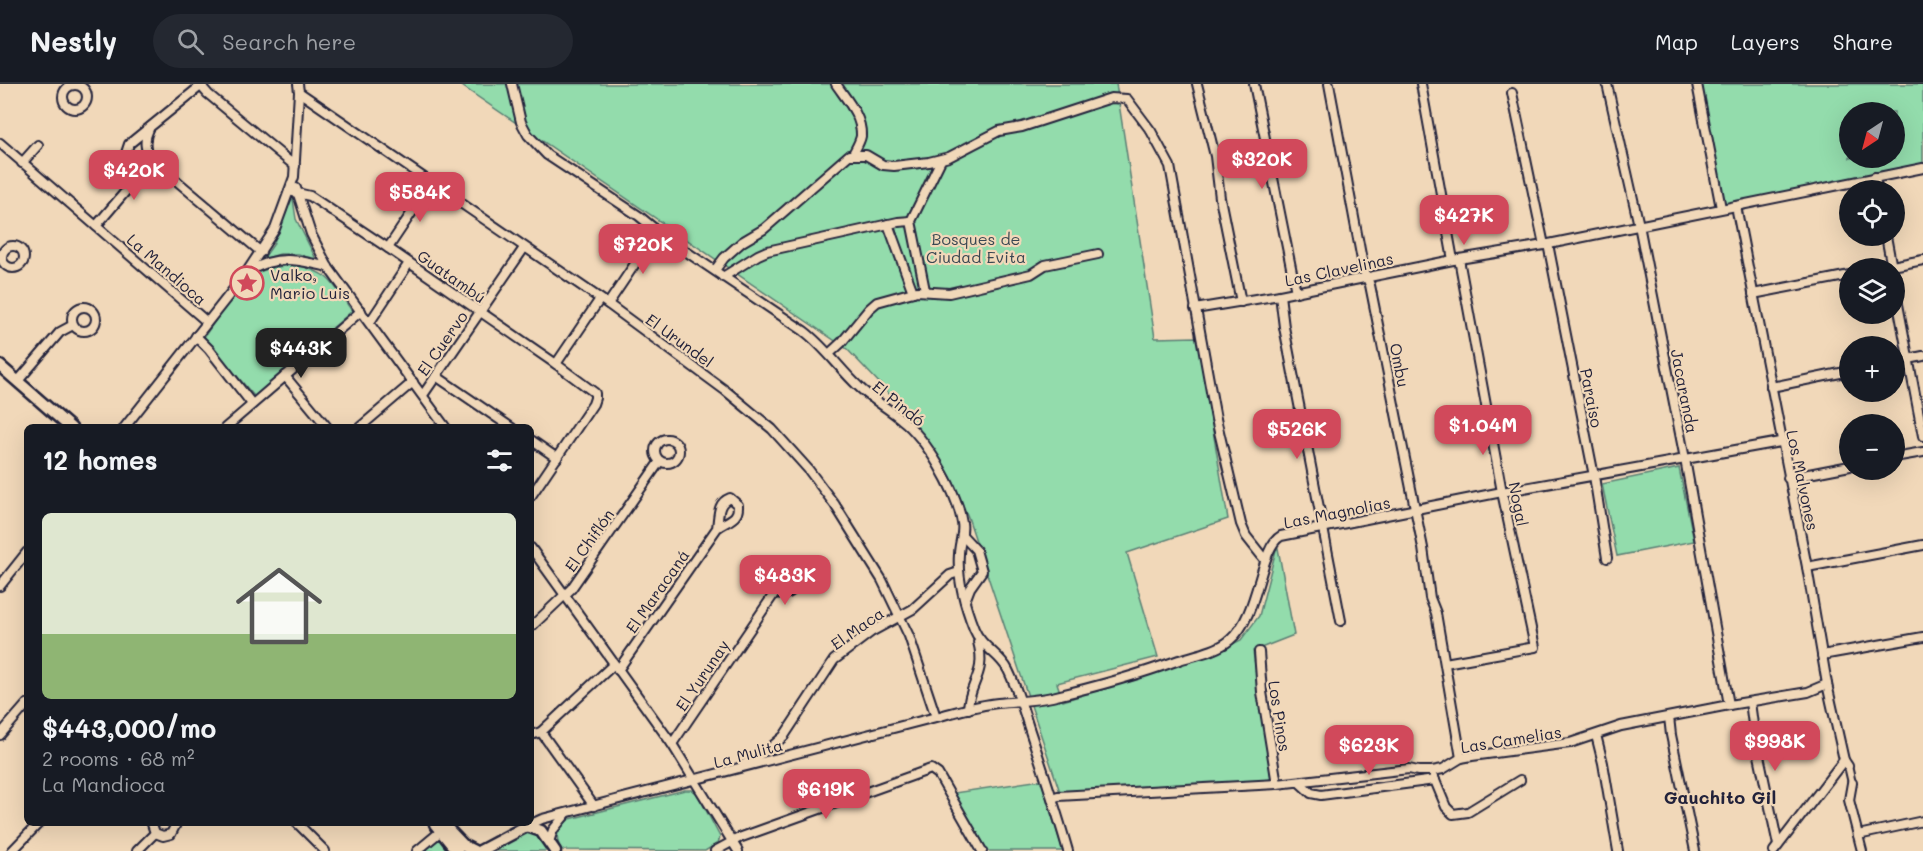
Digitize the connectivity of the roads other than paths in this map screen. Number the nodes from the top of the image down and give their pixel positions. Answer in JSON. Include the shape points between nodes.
{"nodes":[{"id":1,"x":512,"y":84,"type":"edge"},
{"id":2,"x":836,"y":84,"type":"edge"},
{"id":3,"x":1197,"y":84,"type":"edge"},
{"id":4,"x":1254,"y":84,"type":"edge"},
{"id":5,"x":1329,"y":84,"type":"edge"},
{"id":6,"x":1421,"y":84,"type":"edge"},
{"id":7,"x":1607,"y":84,"type":"edge"},
{"id":8,"x":1697,"y":84,"type":"edge"},
{"id":9,"x":202,"y":85,"type":"edge"},
{"id":10,"x":299,"y":88,"type":"edge"},
{"id":11,"x":1512,"y":93,"type":"dead end"},
{"id":12,"x":148,"y":129,"type":"junction"},
{"id":13,"x":0,"y":143,"type":"edge"},
{"id":14,"x":38,"y":145,"type":"dead end"},
{"id":15,"x":853,"y":154,"type":"junction"},
{"id":16,"x":941,"y":160,"type":"junction"},
{"id":17,"x":22,"y":163,"type":"junction"},
{"id":18,"x":149,"y":163,"type":"junction"},
{"id":19,"x":295,"y":166,"type":"junction"},
{"id":20,"x":1923,"y":168,"type":"edge"},
{"id":21,"x":1875,"y":177,"type":"junction"},
{"id":22,"x":1875,"y":180,"type":"edge"},
{"id":23,"x":431,"y":184,"type":"junction"},
{"id":24,"x":293,"y":192,"type":"junction"},
{"id":25,"x":1736,"y":206,"type":"junction"},
{"id":26,"x":1721,"y":208,"type":"junction"},
{"id":27,"x":910,"y":221,"type":"junction"},
{"id":28,"x":888,"y":224,"type":"junction"},
{"id":29,"x":1638,"y":225,"type":"junction"},
{"id":30,"x":96,"y":226,"type":"junction"},
{"id":31,"x":657,"y":231,"type":"junction"},
{"id":32,"x":1546,"y":245,"type":"junction"},
{"id":33,"x":388,"y":248,"type":"junction"},
{"id":34,"x":524,"y":248,"type":"junction"},
{"id":35,"x":261,"y":252,"type":"junction"},
{"id":36,"x":1098,"y":254,"type":"dead end"},
{"id":37,"x":1456,"y":260,"type":"junction"},
{"id":38,"x":1923,"y":260,"type":"edge"},
{"id":39,"x":409,"y":263,"type":"junction"},
{"id":40,"x":1905,"y":265,"type":"edge"},
{"id":41,"x":328,"y":267,"type":"junction"},
{"id":42,"x":715,"y":270,"type":"junction"},
{"id":43,"x":244,"y":276,"type":"junction"},
{"id":44,"x":723,"y":277,"type":"junction"},
{"id":45,"x":1367,"y":277,"type":"junction"},
{"id":46,"x":1839,"y":277,"type":"edge"},
{"id":47,"x":925,"y":290,"type":"junction"},
{"id":48,"x":913,"y":292,"type":"junction"},
{"id":49,"x":1296,"y":292,"type":"junction"},
{"id":50,"x":1754,"y":294,"type":"junction"},
{"id":51,"x":1280,"y":295,"type":"junction"},
{"id":52,"x":604,"y":302,"type":"junction"},
{"id":53,"x":1241,"y":302,"type":"junction"},
{"id":54,"x":1195,"y":309,"type":"junction"},
{"id":55,"x":361,"y":310,"type":"junction"},
{"id":56,"x":480,"y":312,"type":"junction"},
{"id":57,"x":207,"y":322,"type":"junction"},
{"id":58,"x":369,"y":322,"type":"junction"},
{"id":59,"x":1902,"y":324,"type":"edge"},
{"id":60,"x":74,"y":325,"type":"dead end"},
{"id":61,"x":196,"y":336,"type":"junction"},
{"id":62,"x":830,"y":354,"type":"junction"},
{"id":63,"x":1923,"y":357,"type":"edge"},
{"id":64,"x":1909,"y":360,"type":"junction"},
{"id":65,"x":1905,"y":361,"type":"edge"},
{"id":66,"x":556,"y":364,"type":"junction"},
{"id":67,"x":0,"y":366,"type":"edge"},
{"id":68,"x":1839,"y":373,"type":"edge"},
{"id":69,"x":285,"y":376,"type":"junction"},
{"id":70,"x":436,"y":376,"type":"junction"},
{"id":71,"x":18,"y":381,"type":"junction"},
{"id":72,"x":413,"y":382,"type":"junction"},
{"id":73,"x":1771,"y":387,"type":"junction"},
{"id":74,"x":423,"y":395,"type":"junction"},
{"id":75,"x":252,"y":404,"type":"junction"},
{"id":76,"x":66,"y":424,"type":"edge"},
{"id":77,"x":127,"y":424,"type":"edge"},
{"id":78,"x":230,"y":424,"type":"edge"},
{"id":79,"x":325,"y":424,"type":"edge"},
{"id":80,"x":364,"y":424,"type":"edge"},
{"id":81,"x":443,"y":424,"type":"edge"},
{"id":82,"x":506,"y":424,"type":"edge"},
{"id":83,"x":1923,"y":436,"type":"edge"},
{"id":84,"x":534,"y":442,"type":"edge"},
{"id":85,"x":1780,"y":442,"type":"junction"},
{"id":86,"x":1923,"y":452,"type":"edge"},
{"id":87,"x":1905,"y":455,"type":"edge"},
{"id":88,"x":557,"y":458,"type":"junction"},
{"id":89,"x":1685,"y":459,"type":"junction"},
{"id":90,"x":660,"y":461,"type":"dead end"},
{"id":91,"x":1839,"y":468,"type":"edge"},
{"id":92,"x":1594,"y":476,"type":"junction"},
{"id":93,"x":1788,"y":478,"type":"junction"},
{"id":94,"x":534,"y":492,"type":"edge"},
{"id":95,"x":1502,"y":492,"type":"junction"},
{"id":96,"x":1414,"y":510,"type":"junction"},
{"id":97,"x":1323,"y":527,"type":"junction"},
{"id":98,"x":717,"y":528,"type":"dead end"},
{"id":99,"x":962,"y":535,"type":"junction"},
{"id":100,"x":1923,"y":545,"type":"edge"},
{"id":101,"x":534,"y":552,"type":"edge"},
{"id":102,"x":24,"y":556,"type":"edge"},
{"id":103,"x":1607,"y":558,"type":"dead end"},
{"id":104,"x":1265,"y":560,"type":"junction"},
{"id":105,"x":1807,"y":567,"type":"junction"},
{"id":106,"x":959,"y":572,"type":"junction"},
{"id":107,"x":0,"y":586,"type":"edge"},
{"id":108,"x":776,"y":591,"type":"dead end"},
{"id":109,"x":565,"y":595,"type":"junction"},
{"id":110,"x":965,"y":602,"type":"junction"},
{"id":111,"x":899,"y":615,"type":"junction"},
{"id":112,"x":1341,"y":621,"type":"dead end"},
{"id":113,"x":534,"y":624,"type":"edge"},
{"id":114,"x":1923,"y":637,"type":"edge"},
{"id":115,"x":977,"y":638,"type":"junction"},
{"id":116,"x":1259,"y":652,"type":"dead end"},
{"id":117,"x":1822,"y":655,"type":"junction"},
{"id":118,"x":1445,"y":663,"type":"junction"},
{"id":119,"x":616,"y":667,"type":"junction"},
{"id":120,"x":1827,"y":684,"type":"junction"},
{"id":121,"x":1021,"y":702,"type":"junction"},
{"id":122,"x":1750,"y":702,"type":"junction"},
{"id":123,"x":1729,"y":705,"type":"junction"},
{"id":124,"x":24,"y":707,"type":"edge"},
{"id":125,"x":968,"y":709,"type":"junction"},
{"id":126,"x":936,"y":717,"type":"junction"},
{"id":127,"x":1669,"y":717,"type":"junction"},
{"id":128,"x":541,"y":732,"type":"junction"},
{"id":129,"x":534,"y":734,"type":"edge"},
{"id":130,"x":0,"y":735,"type":"edge"},
{"id":131,"x":1596,"y":735,"type":"junction"},
{"id":132,"x":672,"y":744,"type":"junction"},
{"id":133,"x":1461,"y":758,"type":"junction"},
{"id":134,"x":1846,"y":763,"type":"junction"},
{"id":135,"x":734,"y":771,"type":"junction"},
{"id":136,"x":1432,"y":771,"type":"junction"},
{"id":137,"x":1435,"y":780,"type":"junction"},
{"id":138,"x":1520,"y":780,"type":"dead end"},
{"id":139,"x":696,"y":781,"type":"junction"},
{"id":140,"x":1299,"y":782,"type":"junction"},
{"id":141,"x":1852,"y":783,"type":"joint"},
{"id":142,"x":1277,"y":784,"type":"junction"},
{"id":143,"x":1053,"y":798,"type":"junction"},
{"id":144,"x":594,"y":806,"type":"junction"},
{"id":145,"x":567,"y":813,"type":"junction"},
{"id":146,"x":1923,"y":821,"type":"edge"},
{"id":147,"x":534,"y":823,"type":"edge"},
{"id":148,"x":36,"y":826,"type":"edge"},
{"id":149,"x":153,"y":826,"type":"edge"},
{"id":150,"x":175,"y":826,"type":"edge"},
{"id":151,"x":300,"y":826,"type":"edge"},
{"id":152,"x":311,"y":826,"type":"edge"},
{"id":153,"x":440,"y":826,"type":"edge"},
{"id":154,"x":527,"y":826,"type":"joint"},
{"id":155,"x":305,"y":831,"type":"junction"},
{"id":156,"x":156,"y":833,"type":"junction"},
{"id":157,"x":1858,"y":836,"type":"junction"},
{"id":158,"x":732,"y":841,"type":"junction"},
{"id":159,"x":552,"y":847,"type":"edge"},
{"id":160,"x":1776,"y":848,"type":"edge"},
{"id":161,"x":12,"y":851,"type":"edge"},
{"id":162,"x":137,"y":851,"type":"edge"},
{"id":163,"x":325,"y":851,"type":"edge"},
{"id":164,"x":417,"y":851,"type":"edge"},
{"id":165,"x":457,"y":851,"type":"edge"},
{"id":166,"x":474,"y":851,"type":"edge"},
{"id":167,"x":480,"y":851,"type":"edge"},
{"id":168,"x":715,"y":851,"type":"edge"},
{"id":169,"x":738,"y":851,"type":"edge"},
{"id":170,"x":982,"y":851,"type":"edge"},
{"id":171,"x":1068,"y":851,"type":"edge"},
{"id":172,"x":1618,"y":851,"type":"edge"},
{"id":173,"x":1695,"y":851,"type":"edge"},
{"id":174,"x":1862,"y":851,"type":"edge"}],
"edges":[{"from":1,"to":31,"type":"street","name":"El Pindó","via":[[517,110],[528,135],[547,155]]},
{"from":2,"to":15,"type":"street","via":[[853,108],[861,134]]},
{"from":3,"to":53,"type":"street","via":[[1215,156]]},
{"from":4,"to":49,"type":"street"},
{"from":5,"to":45,"type":"street","name":"Ombu"},
{"from":6,"to":37,"type":"street","name":"Nogal"},
{"from":7,"to":29,"type":"street","name":"Jacaranda"},
{"from":8,"to":26,"type":"street"},
{"from":9,"to":12,"type":"street"},
{"from":9,"to":19,"type":"street"},
{"from":10,"to":19,"type":"street"},
{"from":10,"to":23,"type":"street","name":"El Urundel"},
{"from":11,"to":32,"type":"street","name":"Paraiso"},
{"from":12,"to":18,"type":"street","via":[[145,145]]},
{"from":12,"to":18,"type":"street","via":[[126,148],[129,158]]},
{"from":13,"to":17,"type":"street","name":"La Mandioca"},
{"from":14,"to":17,"type":"street"},
{"from":15,"to":16,"type":"street","via":[[894,166]]},
{"from":15,"to":42,"type":"street","via":[[840,160],[760,232],[742,242]]},
{"from":16,"to":27,"type":"street"},
{"from":16,"to":54,"type":"street","via":[[999,131],[1111,98],[1126,99],[1151,131],[1170,166]]},
{"from":17,"to":30,"type":"street","name":"La Mandioca"},
{"from":18,"to":30,"type":"street"},
{"from":18,"to":35,"type":"street"},
{"from":19,"to":24,"type":"street"},
{"from":20,"to":21,"type":"street","name":"Las Clavelinas"},
{"from":21,"to":22,"type":"street"},
{"from":21,"to":25,"type":"street","name":"Las Clavelinas"},
{"from":23,"to":33,"type":"street"},
{"from":23,"to":34,"type":"street","name":"El Urundel"},
{"from":24,"to":33,"type":"street","name":"Guatambú","via":[[310,196]]},
{"from":24,"to":35,"type":"street"},
{"from":24,"to":41,"type":"street"},
{"from":25,"to":26,"type":"street","name":"Las Clavelinas"},
{"from":25,"to":50,"type":"street","name":"Los Malvones"},
{"from":26,"to":29,"type":"street","name":"Las Clavelinas"},
{"from":27,"to":28,"type":"street"},
{"from":27,"to":47,"type":"street"},
{"from":28,"to":44,"type":"street","via":[[767,251]]},
{"from":28,"to":48,"type":"street"},
{"from":29,"to":32,"type":"street","name":"Las Clavelinas"},
{"from":29,"to":89,"type":"street","name":"Jacaranda"},
{"from":30,"to":57,"type":"street","name":"La Mandioca"},
{"from":31,"to":42,"type":"street","name":"El Pindó"},
{"from":31,"to":52,"type":"street"},
{"from":32,"to":37,"type":"street","name":"Las Clavelinas"},
{"from":32,"to":92,"type":"street","name":"Paraiso"},
{"from":33,"to":39,"type":"street","name":"Guatambú"},
{"from":34,"to":52,"type":"street","name":"El Urundel"},
{"from":34,"to":56,"type":"street","name":"El Cuervo"},
{"from":35,"to":43,"type":"street"},
{"from":36,"to":47,"type":"street","via":[[948,293]]},
{"from":37,"to":45,"type":"street","name":"Las Clavelinas"},
{"from":37,"to":95,"type":"street","name":"Nogal"},
{"from":38,"to":40,"type":"street"},
{"from":39,"to":56,"type":"street","name":"Guatambú"},
{"from":39,"to":58,"type":"street"},
{"from":41,"to":43,"type":"street","via":[[275,260]]},
{"from":41,"to":55,"type":"street"},
{"from":42,"to":44,"type":"street","name":"El Pindó"},
{"from":43,"to":57,"type":"street"},
{"from":44,"to":62,"type":"street","name":"El Pindó","via":[[804,331]]},
{"from":45,"to":49,"type":"street","name":"Las Clavelinas"},
{"from":45,"to":96,"type":"street","name":"Ombu"},
{"from":46,"to":50,"type":"street"},
{"from":47,"to":48,"type":"street"},
{"from":48,"to":62,"type":"street","via":[[872,305]]},
{"from":49,"to":51,"type":"street","name":"Las Clavelinas"},
{"from":50,"to":73,"type":"street","name":"Los Malvones"},
{"from":51,"to":53,"type":"street","name":"Las Clavelinas"},
{"from":51,"to":97,"type":"street"},
{"from":52,"to":66,"type":"street"},
{"from":52,"to":111,"type":"street","name":"El Urundel","via":[[726,391],[787,444],[854,532]]},
{"from":53,"to":54,"type":"street","name":"Las Clavelinas"},
{"from":54,"to":104,"type":"street","via":[[1241,524]]},
{"from":55,"to":58,"type":"street"},
{"from":55,"to":69,"type":"street"},
{"from":56,"to":66,"type":"street","name":"Guatambú"},
{"from":56,"to":70,"type":"street","name":"El Cuervo"},
{"from":57,"to":61,"type":"street"},
{"from":58,"to":72,"type":"street"},
{"from":59,"to":64,"type":"street"},
{"from":60,"to":71,"type":"street","via":[[60,332]]},
{"from":61,"to":75,"type":"street"},
{"from":61,"to":77,"type":"street"},
{"from":62,"to":99,"type":"street","name":"El Pindó","via":[[863,391],[902,419],[924,442],[950,489]]},
{"from":63,"to":64,"type":"street"},
{"from":64,"to":65,"type":"street"},
{"from":64,"to":83,"type":"street"},
{"from":66,"to":88,"type":"street","name":"Guatambú","via":[[595,393],[593,404]]},
{"from":67,"to":71,"type":"main road"},
{"from":68,"to":73,"type":"street"},
{"from":69,"to":75,"type":"street"},
{"from":69,"to":79,"type":"street"},
{"from":70,"to":74,"type":"street","name":"El Cuervo"},
{"from":70,"to":82,"type":"street"},
{"from":71,"to":76,"type":"main road"},
{"from":72,"to":74,"type":"street"},
{"from":72,"to":80,"type":"street","name":"El Cuervo"},
{"from":73,"to":85,"type":"street","name":"Los Malvones"},
{"from":74,"to":81,"type":"street"},
{"from":75,"to":78,"type":"street"},
{"from":84,"to":88,"type":"street"},
{"from":85,"to":89,"type":"street","name":"Las Magnolias"},
{"from":85,"to":93,"type":"street","name":"Los Malvones"},
{"from":86,"to":87,"type":"street"},
{"from":88,"to":94,"type":"street"},
{"from":89,"to":92,"type":"street","name":"Las Magnolias"},
{"from":89,"to":123,"type":"street","name":"Jacaranda"},
{"from":90,"to":109,"type":"street","name":"El Chiflón"},
{"from":91,"to":93,"type":"street"},
{"from":92,"to":95,"type":"street","name":"Las Magnolias"},
{"from":92,"to":103,"type":"street","name":"Paraiso"},
{"from":93,"to":105,"type":"street","name":"Los Malvones"},
{"from":95,"to":96,"type":"street","name":"Las Magnolias"},
{"from":95,"to":118,"type":"street","name":"Nogal","via":[[1535,647]]},
{"from":96,"to":97,"type":"street","name":"Las Magnolias"},
{"from":96,"to":118,"type":"street","name":"Ombu"},
{"from":97,"to":104,"type":"street","name":"Las Magnolias","via":[[1277,538]]},
{"from":97,"to":112,"type":"street"},
{"from":98,"to":119,"type":"street","name":"El Maracaná"},
{"from":99,"to":106,"type":"street","name":"El Pindó"},
{"from":99,"to":110,"type":"street","via":[[976,550],[982,571]]},
{"from":100,"to":105,"type":"street"},
{"from":101,"to":109,"type":"street"},
{"from":102,"to":107,"type":"street"},
{"from":104,"to":121,"type":"street","name":"Las Magnolias","via":[[1246,619],[1224,644],[1148,671]]},
{"from":105,"to":117,"type":"street","name":"Los Malvones"},
{"from":106,"to":110,"type":"street","name":"El Pindó"},
{"from":106,"to":111,"type":"street","name":"El Maca","via":[[950,575],[913,609]]},
{"from":108,"to":132,"type":"street","name":"El Yurunay"},
{"from":109,"to":113,"type":"street","name":"El Chiflón"},
{"from":109,"to":119,"type":"street"},
{"from":110,"to":115,"type":"street","name":"El Pindó"},
{"from":111,"to":126,"type":"street","name":"El Urundel"},
{"from":111,"to":135,"type":"street","name":"El Maca","via":[[834,660],[784,736]]},
{"from":114,"to":117,"type":"street"},
{"from":115,"to":121,"type":"street","name":"El Pindó","via":[[1007,667]]},
{"from":115,"to":125,"type":"street","via":[[981,668]]},
{"from":116,"to":142,"type":"street","name":"Los Pinos"},
{"from":117,"to":120,"type":"street","name":"Los Malvones"},
{"from":118,"to":133,"type":"street","name":"Ombu"},
{"from":119,"to":128,"type":"street","name":"El Maracaná"},
{"from":119,"to":132,"type":"street"},
{"from":120,"to":122,"type":"street","name":"Las Camelias","via":[[1808,692]]},
{"from":120,"to":134,"type":"street","name":"Los Malvones"},
{"from":121,"to":125,"type":"street","name":"Las Magnolias"},
{"from":121,"to":143,"type":"street","name":"El Pindó"},
{"from":122,"to":123,"type":"street","name":"Las Camelias"},
{"from":122,"to":160,"type":"street"},
{"from":123,"to":127,"type":"street","name":"Las Camelias"},
{"from":124,"to":130,"type":"street"},
{"from":125,"to":126,"type":"street","name":"Las Magnolias"},
{"from":126,"to":135,"type":"street","name":"La Mulita"},
{"from":127,"to":131,"type":"street","name":"Las Camelias"},
{"from":127,"to":173,"type":"street"},
{"from":128,"to":129,"type":"street"},
{"from":128,"to":144,"type":"street"},
{"from":131,"to":133,"type":"street","name":"Las Camelias","via":[[1570,743]]},
{"from":131,"to":172,"type":"street"},
{"from":132,"to":139,"type":"street"},
{"from":133,"to":136,"type":"street","name":"Las Camelias"},
{"from":134,"to":141,"type":"street"},
{"from":134,"to":160,"type":"street"},
{"from":135,"to":139,"type":"street","name":"La Mulita"},
{"from":136,"to":137,"type":"street"},
{"from":136,"to":140,"type":"street","name":"Las Camelias","via":[[1409,769]]},
{"from":137,"to":138,"type":"street","via":[[1453,814],[1468,812]]},
{"from":137,"to":140,"type":"street","via":[[1322,795],[1311,793]]},
{"from":139,"to":144,"type":"street","name":"La Mulita"},
{"from":139,"to":158,"type":"street"},
{"from":140,"to":142,"type":"street","name":"Las Camelias"},
{"from":141,"to":157,"type":"street","via":[[1849,800]]},
{"from":142,"to":143,"type":"street","name":"Las Camelias"},
{"from":143,"to":171,"type":"street","name":"El Pindó"},
{"from":144,"to":145,"type":"street","name":"La Mulita"},
{"from":145,"to":147,"type":"street","name":"La Mulita"},
{"from":145,"to":159,"type":"street","via":[[555,826]]},
{"from":146,"to":157,"type":"street"},
{"from":148,"to":161,"type":"street"},
{"from":149,"to":156,"type":"street"},
{"from":150,"to":156,"type":"street","via":[[167,836]]},
{"from":151,"to":155,"type":"street"},
{"from":152,"to":155,"type":"street"},
{"from":153,"to":164,"type":"street"},
{"from":153,"to":165,"type":"main road"},
{"from":153,"to":166,"type":"main road"},
{"from":154,"to":159,"type":"main road","via":[[541,831]]},
{"from":154,"to":167,"type":"main road"},
{"from":155,"to":163,"type":"street"},
{"from":156,"to":162,"type":"street"},
{"from":157,"to":174,"type":"street"},
{"from":158,"to":168,"type":"street"},
{"from":158,"to":169,"type":"street"},
{"from":158,"to":170,"type":"street","via":[[931,769]]}]}
